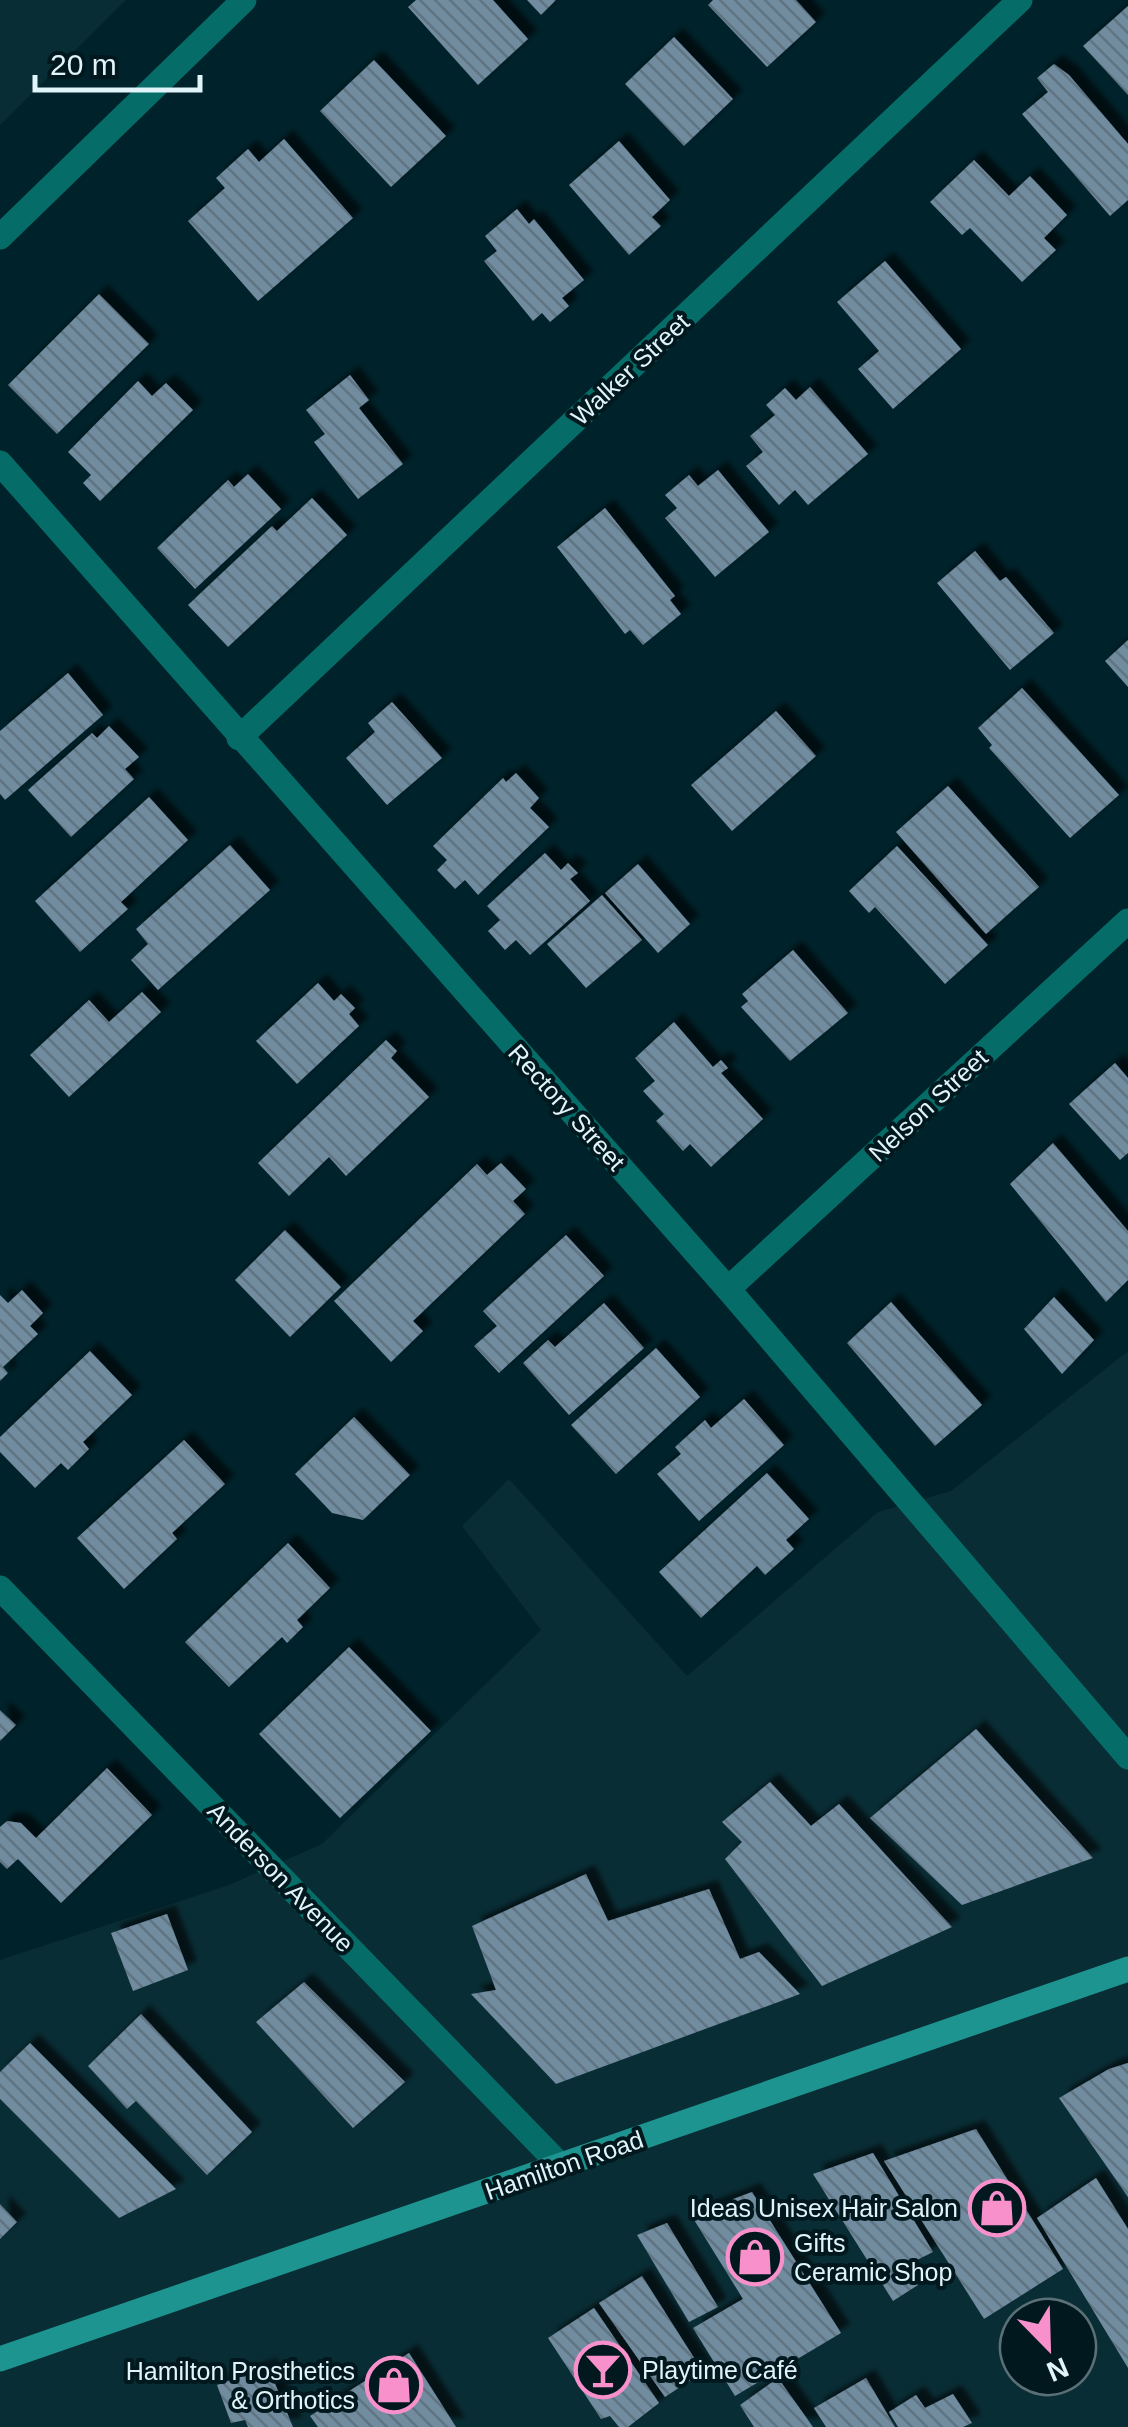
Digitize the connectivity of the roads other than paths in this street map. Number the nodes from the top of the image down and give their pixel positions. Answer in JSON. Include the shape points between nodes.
{"nodes":[{"id":1,"x":244,"y":0,"type":"edge"},
{"id":2,"x":1020,"y":0,"type":"edge"},
{"id":3,"x":0,"y":237,"type":"edge"},
{"id":4,"x":0,"y":463,"type":"edge"},
{"id":5,"x":240,"y":738,"type":"junction"},
{"id":6,"x":1128,"y":922,"type":"edge"},
{"id":7,"x":728,"y":1289,"type":"junction"},
{"id":8,"x":0,"y":1588,"type":"edge"},
{"id":9,"x":1128,"y":1757,"type":"edge"},
{"id":10,"x":1128,"y":1969,"type":"edge"},
{"id":11,"x":561,"y":2166,"type":"junction"},
{"id":12,"x":0,"y":2359,"type":"edge"}],
"edges":[{"from":1,"to":3,"type":"street"},
{"from":2,"to":5,"type":"street","name":"Walker Street"},
{"from":4,"to":5,"type":"street","name":"Rectory Street"},
{"from":5,"to":7,"type":"street","name":"Rectory Street"},
{"from":6,"to":7,"type":"street","name":"Nelson Street"},
{"from":7,"to":9,"type":"street","name":"Rectory Street"},
{"from":8,"to":11,"type":"street","name":"Anderson Avenue"},
{"from":10,"to":11,"type":"main road","name":"Hamilton Road"},
{"from":11,"to":12,"type":"main road","name":"Hamilton Road"}]}
